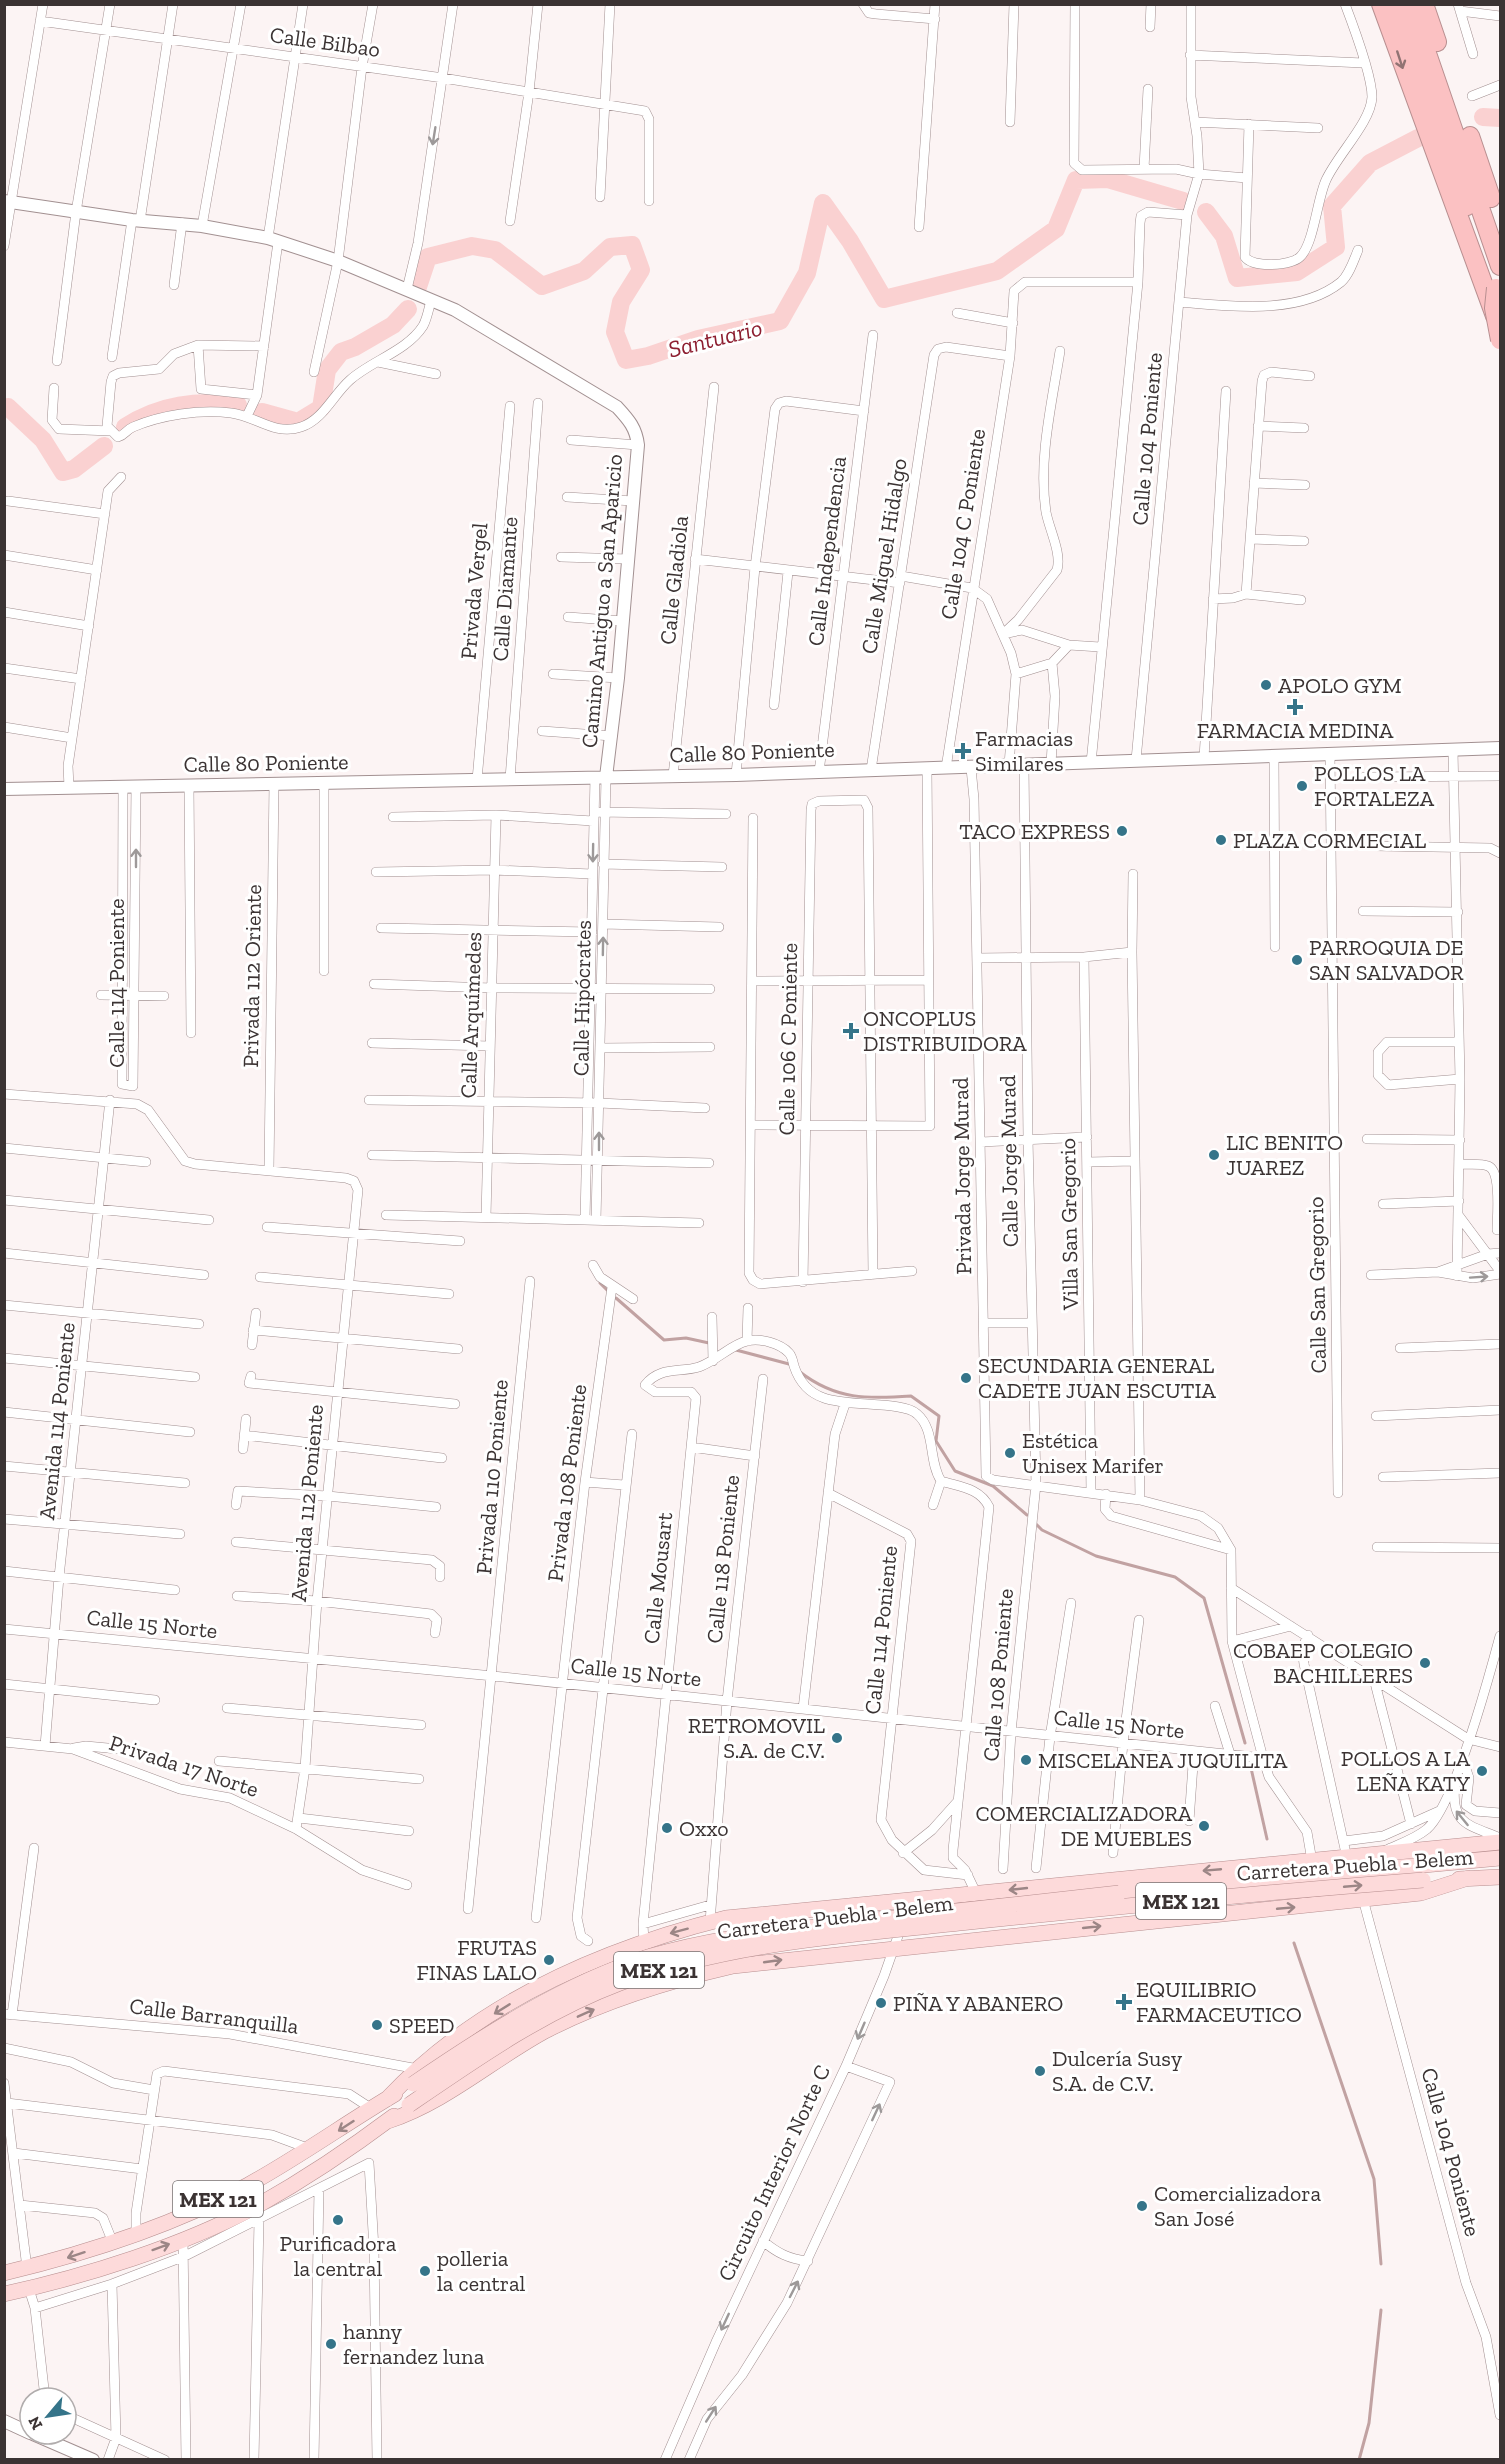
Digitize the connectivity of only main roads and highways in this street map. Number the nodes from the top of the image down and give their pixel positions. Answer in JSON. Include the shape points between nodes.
{"nodes":[{"id":1,"x":1381,"y":4,"type":"edge"},
{"id":2,"x":1395,"y":4,"type":"edge"},
{"id":3,"x":1410,"y":4,"type":"edge"},
{"id":4,"x":1424,"y":4,"type":"edge"},
{"id":5,"x":1500,"y":229,"type":"edge"},
{"id":6,"x":1500,"y":266,"type":"edge"},
{"id":7,"x":1498,"y":294,"type":"edge"},
{"id":8,"x":1500,"y":333,"type":"edge"},
{"id":9,"x":1500,"y":340,"type":"edge"},
{"id":10,"x":1500,"y":1840,"type":"edge"},
{"id":11,"x":1500,"y":1858,"type":"edge"},
{"id":12,"x":1500,"y":1877,"type":"edge"},
{"id":13,"x":1468,"y":1878,"type":"junction"},
{"id":14,"x":953,"y":1895,"type":"junction"},
{"id":15,"x":844,"y":1906,"type":"junction"},
{"id":16,"x":952,"y":1941,"type":"junction"},
{"id":17,"x":844,"y":1953,"type":"junction"},
{"id":18,"x":416,"y":2076,"type":"junction"},
{"id":19,"x":388,"y":2121,"type":"junction"},
{"id":20,"x":4,"y":2273,"type":"edge"},
{"id":21,"x":4,"y":2294,"type":"edge"}],
"edges":[{"from":1,"to":8,"type":"highway","one_way":true},
{"from":2,"to":7,"type":"highway"},
{"from":3,"to":6,"type":"highway"},
{"from":4,"to":5,"type":"highway"},
{"from":7,"to":9,"type":"highway","bridge":true,"via":[[1494,308]]},
{"from":10,"to":14,"type":"main road","one_way":true},
{"from":11,"to":18,"type":"main road","name":"Carretera Puebla - Belem","number":"MEX 121","bridge":true,"via":[[1119,1893],[717,1939],[648,1958],[572,1989]]},
{"from":12,"to":13,"type":"main road","name":"Carretera Puebla - Belem","number":"MEX 121"},
{"from":16,"to":13,"type":"main road","one_way":true,"via":[[1421,1893]]},
{"from":19,"to":13,"type":"main road","name":"Carretera Puebla - Belem","number":"MEX 121","one_way":true,"bridge":true,"via":[[495,2046],[578,2000],[643,1975],[704,1958],[768,1945],[939,1925]]},
{"from":14,"to":15,"type":"main road"},
{"from":14,"to":16,"type":"main road","via":[[946,1914]]},
{"from":15,"to":17,"type":"main road","via":[[853,1932]]},
{"from":15,"to":18,"type":"main road","one_way":true,"via":[[710,1922],[580,1966],[498,2010]]},
{"from":16,"to":17,"type":"main road"},
{"from":19,"to":17,"type":"main road","one_way":true,"via":[[420,2109],[546,2031],[620,1997],[733,1966]]},
{"from":18,"to":20,"type":"main road","name":"Carretera Puebla - Belem","number":"MEX 121","one_way":true,"via":[[310,2149],[219,2199],[113,2243]]},
{"from":21,"to":19,"type":"main road","name":"Carretera Puebla - Belem","number":"MEX 121","one_way":true,"via":[[66,2280],[183,2239],[217,2232]]}]}
